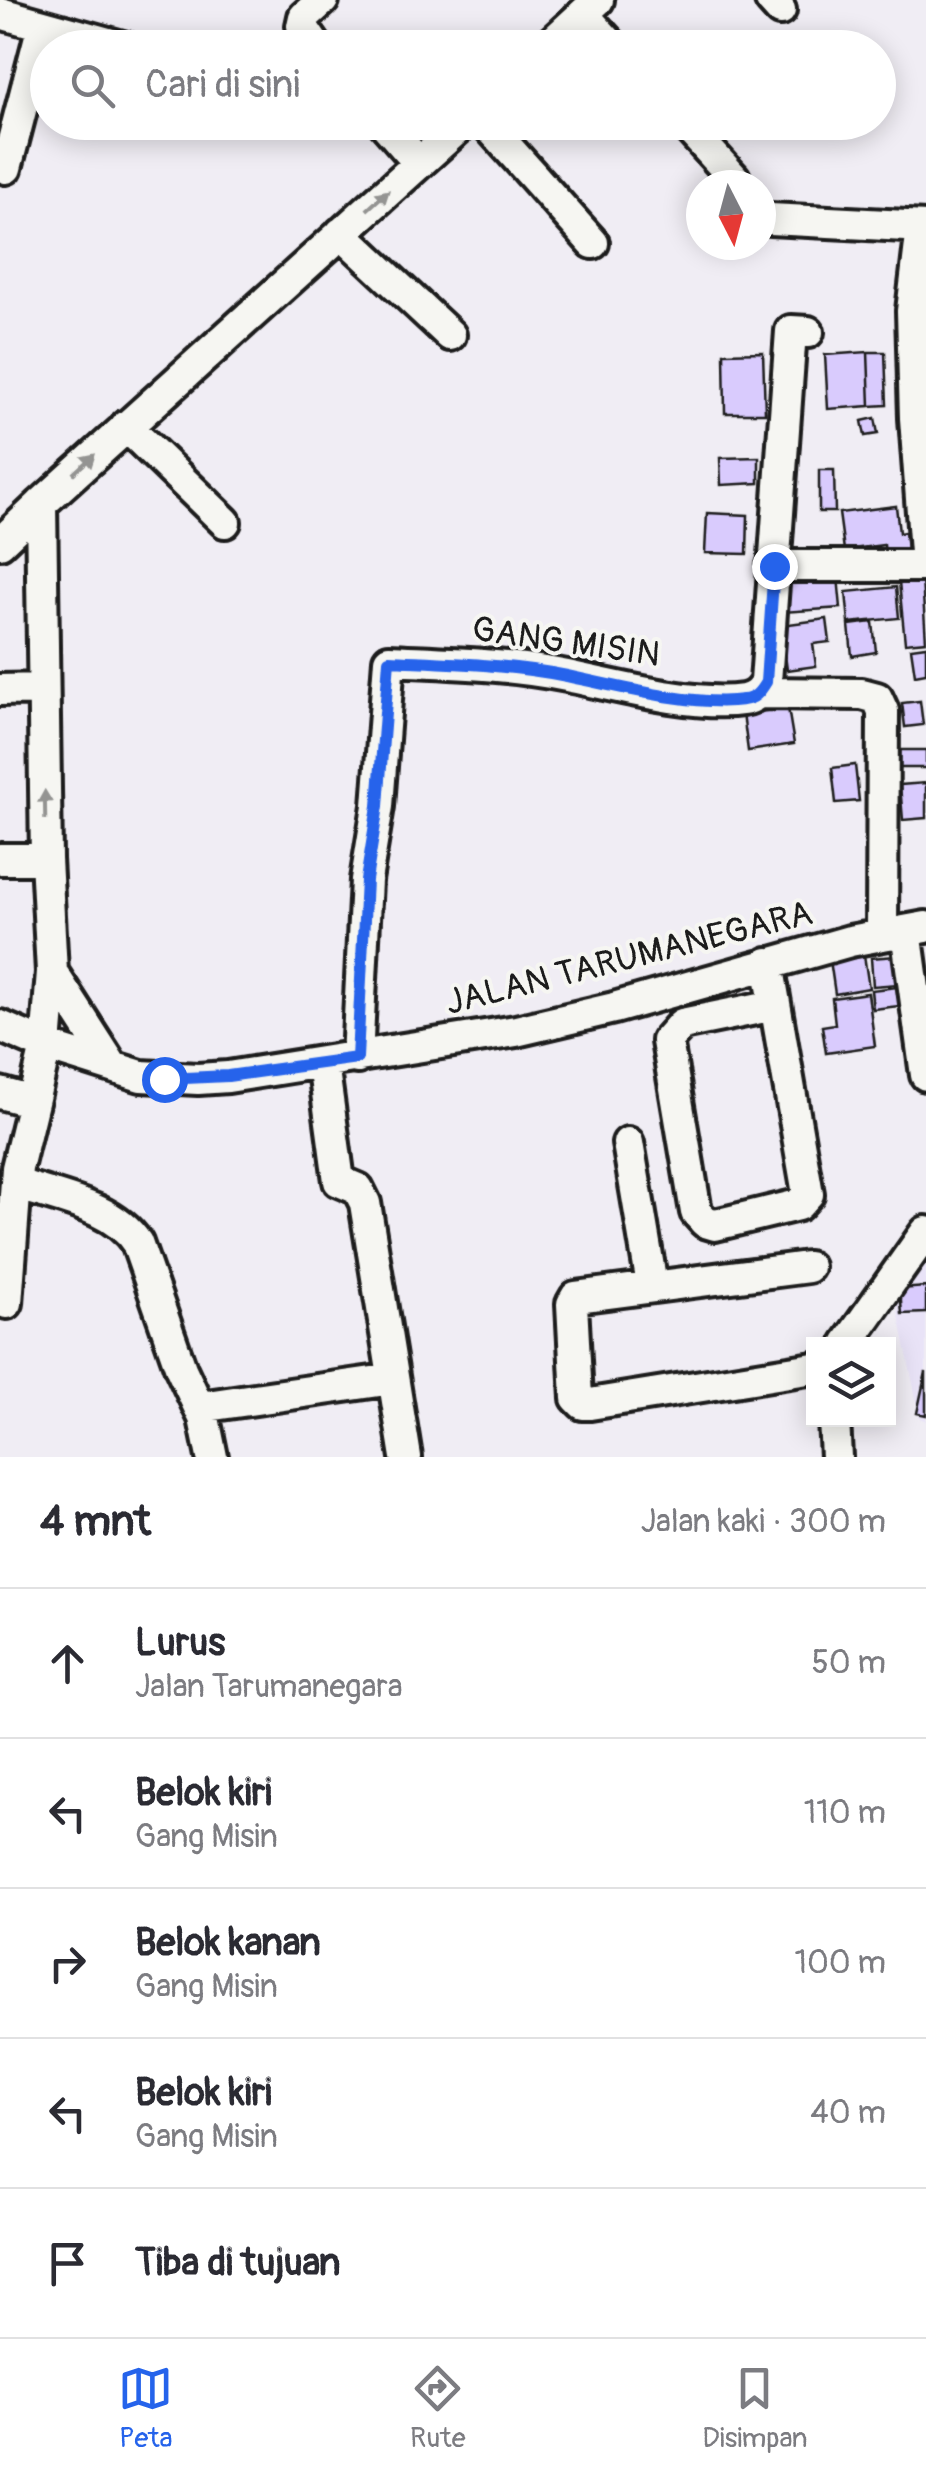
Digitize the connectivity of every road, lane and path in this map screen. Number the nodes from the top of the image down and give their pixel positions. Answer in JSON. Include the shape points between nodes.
{"nodes":[{"id":1,"x":323,"y":0,"type":"edge"},
{"id":2,"x":590,"y":7,"type":"edge"},
{"id":3,"x":0,"y":13,"type":"edge"},
{"id":4,"x":44,"y":25,"type":"junction"},
{"id":5,"x":43,"y":30,"type":"edge"},
{"id":6,"x":62,"y":30,"type":"edge"},
{"id":7,"x":305,"y":30,"type":"edge"},
{"id":8,"x":565,"y":30,"type":"edge"},
{"id":9,"x":603,"y":30,"type":"edge"},
{"id":10,"x":30,"y":78,"type":"edge"},
{"id":11,"x":399,"y":140,"type":"edge"},
{"id":12,"x":445,"y":140,"type":"edge"},
{"id":13,"x":501,"y":140,"type":"edge"},
{"id":14,"x":699,"y":140,"type":"edge"},
{"id":15,"x":419,"y":163,"type":"junction"},
{"id":16,"x":6,"y":168,"type":"dead end"},
{"id":17,"x":727,"y":170,"type":"edge"},
{"id":18,"x":776,"y":220,"type":"edge"},
{"id":19,"x":924,"y":227,"type":"edge"},
{"id":20,"x":342,"y":233,"type":"junction"},
{"id":21,"x":593,"y":243,"type":"dead end"},
{"id":22,"x":808,"y":332,"type":"dead end"},
{"id":23,"x":450,"y":336,"type":"dead end"},
{"id":24,"x":921,"y":341,"type":"edge"},
{"id":25,"x":126,"y":426,"type":"junction"},
{"id":26,"x":41,"y":504,"type":"junction"},
{"id":27,"x":225,"y":522,"type":"dead end"},
{"id":28,"x":0,"y":542,"type":"edge"},
{"id":29,"x":774,"y":566,"type":"junction"},
{"id":30,"x":926,"y":566,"type":"edge"},
{"id":31,"x":43,"y":689,"type":"junction"},
{"id":32,"x":0,"y":690,"type":"edge"},
{"id":33,"x":760,"y":693,"type":"junction"},
{"id":34,"x":0,"y":859,"type":"edge"},
{"id":35,"x":46,"y":859,"type":"junction"},
{"id":36,"x":905,"y":931,"type":"edge"},
{"id":37,"x":768,"y":963,"type":"junction"},
{"id":38,"x":52,"y":972,"type":"junction"},
{"id":39,"x":775,"y":1004,"type":"junction"},
{"id":40,"x":0,"y":1026,"type":"edge"},
{"id":41,"x":46,"y":1046,"type":"junction"},
{"id":42,"x":357,"y":1058,"type":"junction"},
{"id":43,"x":323,"y":1063,"type":"junction"},
{"id":44,"x":111,"y":1064,"type":"junction"},
{"id":45,"x":926,"y":1075,"type":"edge"},
{"id":46,"x":0,"y":1093,"type":"edge"},
{"id":47,"x":33,"y":1102,"type":"junction"},
{"id":48,"x":628,"y":1143,"type":"dead end"},
{"id":49,"x":17,"y":1184,"type":"junction"},
{"id":50,"x":926,"y":1232,"type":"edge"},
{"id":51,"x":808,"y":1266,"type":"dead end"},
{"id":52,"x":652,"y":1285,"type":"junction"},
{"id":53,"x":7,"y":1303,"type":"dead end"},
{"id":54,"x":852,"y":1337,"type":"edge"},
{"id":55,"x":806,"y":1369,"type":"edge"},
{"id":56,"x":393,"y":1380,"type":"junction"},
{"id":57,"x":200,"y":1407,"type":"junction"},
{"id":58,"x":834,"y":1427,"type":"edge"},
{"id":59,"x":212,"y":1457,"type":"edge"},
{"id":60,"x":406,"y":1457,"type":"edge"},
{"id":61,"x":836,"y":1457,"type":"edge"}],
"edges":[{"from":1,"to":7,"type":"street","via":[[304,17]]},
{"from":2,"to":8,"type":"street"},
{"from":2,"to":9,"type":"street"},
{"from":3,"to":4,"type":"street"},
{"from":4,"to":5,"type":"street"},
{"from":4,"to":6,"type":"street"},
{"from":10,"to":16,"type":"street"},
{"from":11,"to":15,"type":"street"},
{"from":12,"to":15,"type":"street"},
{"from":13,"to":21,"type":"street"},
{"from":14,"to":17,"type":"street"},
{"from":20,"to":15,"type":"street","one_way":true},
{"from":18,"to":19,"type":"street"},
{"from":19,"to":24,"type":"street","via":[[912,311]]},
{"from":20,"to":23,"type":"street"},
{"from":20,"to":25,"type":"street"},
{"from":22,"to":29,"type":"street","via":[[792,331]]},
{"from":24,"to":30,"type":"street","via":[[915,418]]},
{"from":26,"to":25,"type":"street","one_way":true},
{"from":25,"to":27,"type":"street"},
{"from":26,"to":28,"type":"street"},
{"from":26,"to":31,"type":"street"},
{"from":29,"to":30,"type":"street"},
{"from":29,"to":33,"type":"street"},
{"from":31,"to":32,"type":"street"},
{"from":35,"to":31,"type":"street","one_way":true},
{"from":33,"to":36,"type":"street","via":[[876,698],[883,712]]},
{"from":33,"to":42,"type":"street","name":"GANG MISIN","via":[[749,700],[701,699],[496,666],[389,660],[366,880]]},
{"from":34,"to":35,"type":"street"},
{"from":35,"to":38,"type":"street"},
{"from":36,"to":37,"type":"street","name":"JALAN TARUMANEGARA"},
{"from":36,"to":45,"type":"street"},
{"from":37,"to":39,"type":"street"},
{"from":37,"to":42,"type":"street","name":"JALAN TARUMANEGARA","via":[[562,1022]]},
{"from":38,"to":41,"type":"street"},
{"from":38,"to":44,"type":"street"},
{"from":39,"to":39,"type":"street","via":[[808,1194],[798,1205],[714,1225],[696,1212],[668,1041],[682,1024]]},
{"from":40,"to":41,"type":"street","name":"JALAN TARUMANEGARA"},
{"from":41,"to":44,"type":"street","name":"JALAN TARUMANEGARA"},
{"from":41,"to":47,"type":"street"},
{"from":42,"to":43,"type":"street","name":"JALAN TARUMANEGARA"},
{"from":43,"to":44,"type":"street","name":"JALAN TARUMANEGARA","via":[[198,1079],[141,1076]]},
{"from":43,"to":56,"type":"street","via":[[339,1180],[358,1189],[365,1203]]},
{"from":46,"to":47,"type":"street"},
{"from":47,"to":49,"type":"street"},
{"from":48,"to":52,"type":"street"},
{"from":49,"to":53,"type":"street"},
{"from":49,"to":57,"type":"street","via":[[126,1226]]},
{"from":50,"to":54,"type":"street"},
{"from":51,"to":52,"type":"street"},
{"from":52,"to":55,"type":"street","via":[[576,1297],[579,1402]]},
{"from":56,"to":57,"type":"street"},
{"from":56,"to":60,"type":"street"},
{"from":57,"to":59,"type":"street"},
{"from":58,"to":61,"type":"street"}]}
